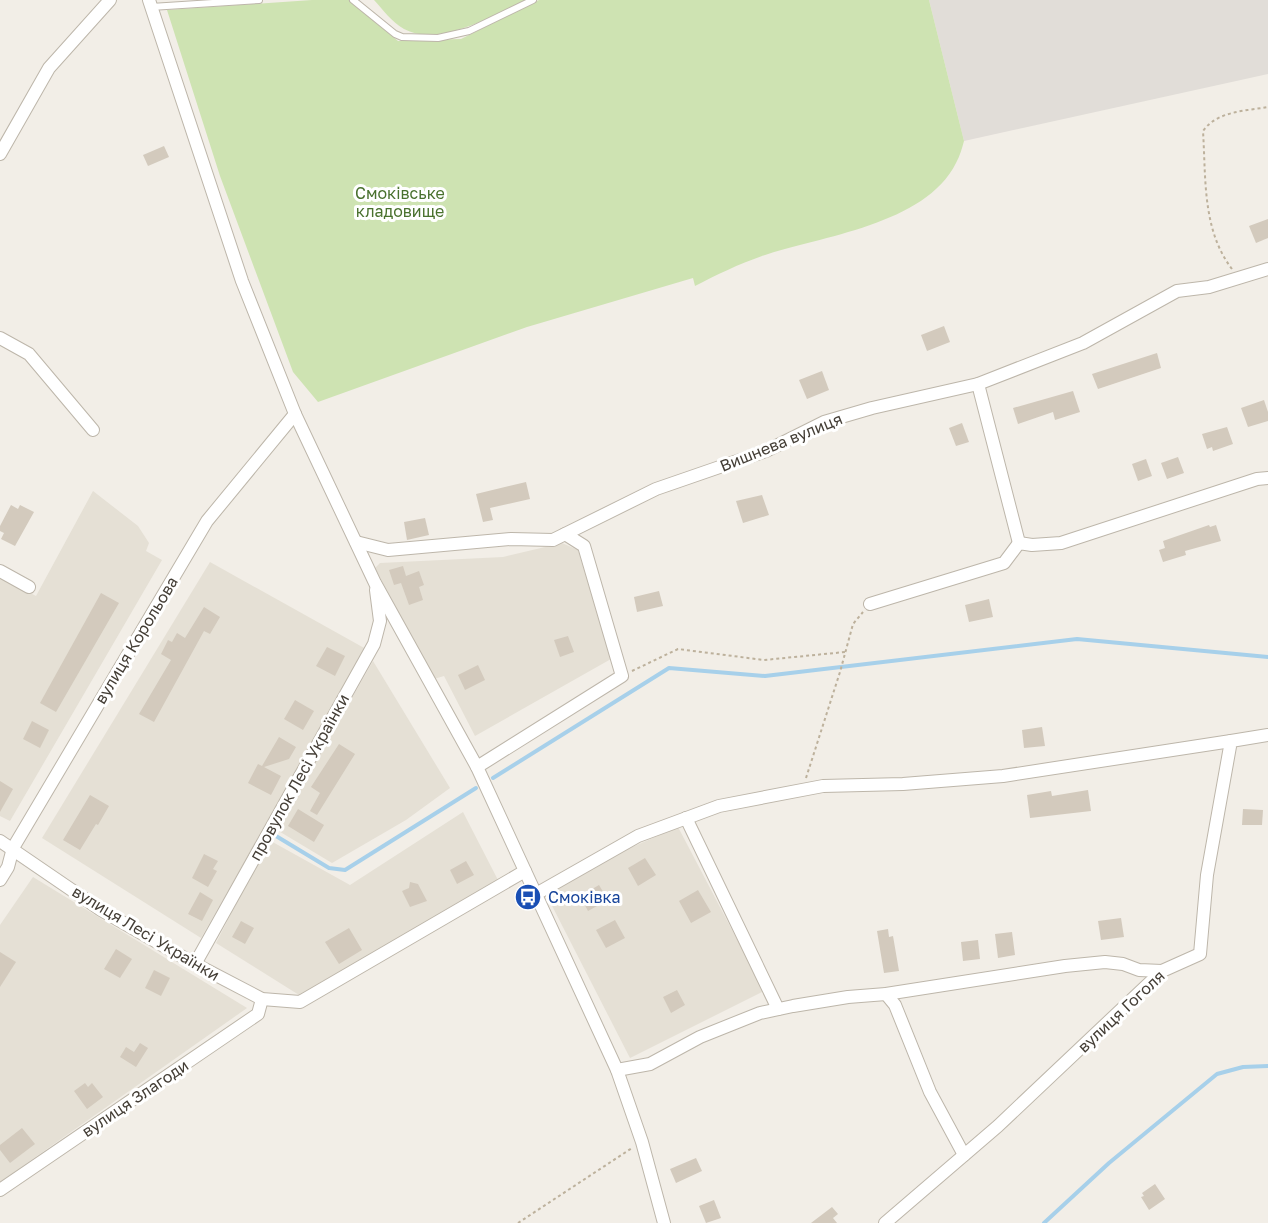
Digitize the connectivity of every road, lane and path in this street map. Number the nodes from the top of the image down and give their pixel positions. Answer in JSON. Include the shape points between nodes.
{"nodes":[{"id":1,"x":110,"y":0,"type":"edge"},
{"id":2,"x":259,"y":0,"type":"edge"},
{"id":3,"x":353,"y":0,"type":"edge"},
{"id":4,"x":533,"y":0,"type":"edge"},
{"id":5,"x":150,"y":3,"type":"edge"},
{"id":6,"x":1268,"y":107,"type":"edge"},
{"id":7,"x":0,"y":154,"type":"edge"},
{"id":8,"x":1268,"y":269,"type":"edge"},
{"id":9,"x":1238,"y":278,"type":"junction"},
{"id":10,"x":0,"y":338,"type":"edge"},
{"id":11,"x":978,"y":384,"type":"junction"},
{"id":12,"x":295,"y":414,"type":"junction"},
{"id":13,"x":93,"y":430,"type":"dead end"},
{"id":14,"x":1268,"y":478,"type":"edge"},
{"id":15,"x":566,"y":534,"type":"junction"},
{"id":16,"x":356,"y":542,"type":"junction"},
{"id":17,"x":1019,"y":543,"type":"junction"},
{"id":18,"x":0,"y":571,"type":"edge"},
{"id":19,"x":375,"y":583,"type":"junction"},
{"id":20,"x":29,"y":587,"type":"dead end"},
{"id":21,"x":870,"y":604,"type":"joint"},
{"id":22,"x":845,"y":652,"type":"junction"},
{"id":23,"x":622,"y":676,"type":"junction"},
{"id":24,"x":1268,"y":735,"type":"edge"},
{"id":25,"x":1231,"y":741,"type":"junction"},
{"id":26,"x":477,"y":767,"type":"junction"},
{"id":27,"x":803,"y":789,"type":"junction"},
{"id":28,"x":686,"y":818,"type":"junction"},
{"id":29,"x":0,"y":841,"type":"edge"},
{"id":30,"x":13,"y":848,"type":"junction"},
{"id":31,"x":525,"y":871,"type":"junction"},
{"id":32,"x":0,"y":880,"type":"edge"},
{"id":33,"x":536,"y":894,"type":"junction"},
{"id":34,"x":195,"y":964,"type":"junction"},
{"id":35,"x":1161,"y":971,"type":"junction"},
{"id":36,"x":886,"y":994,"type":"junction"},
{"id":37,"x":262,"y":999,"type":"junction"},
{"id":38,"x":778,"y":1009,"type":"junction"},
{"id":39,"x":617,"y":1070,"type":"junction"},
{"id":40,"x":642,"y":1142,"type":"junction"},
{"id":41,"x":964,"y":1155,"type":"junction"},
{"id":42,"x":0,"y":1190,"type":"edge"},
{"id":43,"x":518,"y":1223,"type":"edge"},
{"id":44,"x":664,"y":1223,"type":"edge"},
{"id":45,"x":885,"y":1223,"type":"edge"}],
"edges":[{"from":1,"to":7,"type":"street","via":[[49,68]]},
{"from":2,"to":5,"type":"lane"},
{"from":3,"to":4,"type":"lane","via":[[395,34],[438,38],[469,31]]},
{"from":5,"to":12,"type":"street","via":[[242,281]]},
{"from":6,"to":9,"type":"path","via":[[1224,115],[1210,121],[1203,131],[1207,206],[1221,255]]},
{"from":8,"to":9,"type":"street","name":"Вишнева вулиця"},
{"from":9,"to":11,"type":"street","name":"Вишнева вулиця","via":[[1177,291],[1083,343]]},
{"from":10,"to":13,"type":"street","via":[[29,354]]},
{"from":11,"to":15,"type":"street","name":"Вишнева вулиця","via":[[824,422],[766,451],[656,489]]},
{"from":11,"to":17,"type":"street"},
{"from":12,"to":16,"type":"street"},
{"from":12,"to":30,"type":"street","name":"вулиця Корольова","via":[[207,521]]},
{"from":14,"to":17,"type":"street","via":[[1060,543]]},
{"from":15,"to":16,"type":"street","name":"Вишнева вулиця","via":[[553,540],[511,539],[388,550]]},
{"from":15,"to":23,"type":"street","via":[[584,546]]},
{"from":16,"to":19,"type":"street"},
{"from":17,"to":21,"type":"street","via":[[1004,563]]},
{"from":18,"to":20,"type":"street"},
{"from":19,"to":26,"type":"street"},
{"from":19,"to":34,"type":"street","name":"провулок Лесі Українки","via":[[380,621],[374,644]]},
{"from":21,"to":22,"type":"path","via":[[852,624]]},
{"from":22,"to":23,"type":"path","via":[[764,660],[678,649]]},
{"from":22,"to":27,"type":"path"},
{"from":23,"to":26,"type":"street"},
{"from":24,"to":25,"type":"street"},
{"from":25,"to":27,"type":"street","via":[[1003,776]]},
{"from":25,"to":35,"type":"street","name":"вулиця Гоголя","via":[[1207,874],[1200,954]]},
{"from":26,"to":31,"type":"street"},
{"from":27,"to":28,"type":"street","via":[[719,806]]},
{"from":28,"to":33,"type":"street","via":[[638,836]]},
{"from":28,"to":38,"type":"street"},
{"from":29,"to":30,"type":"street","name":"вулиця Лесі Українки"},
{"from":30,"to":32,"type":"street","name":"вулиця Корольова"},
{"from":30,"to":34,"type":"street","name":"вулиця Лесі Українки","via":[[101,910]]},
{"from":31,"to":33,"type":"street"},
{"from":31,"to":37,"type":"street","name":"вулиця Лесі Українки","via":[[300,1002]]},
{"from":33,"to":39,"type":"street"},
{"from":34,"to":37,"type":"street","name":"вулиця Лесі Українки"},
{"from":35,"to":36,"type":"street","via":[[1139,970],[1123,964],[1085,964]]},
{"from":35,"to":41,"type":"street","name":"вулиця Гоголя"},
{"from":36,"to":38,"type":"street"},
{"from":36,"to":41,"type":"street","via":[[895,1005],[930,1092]]},
{"from":37,"to":42,"type":"street","name":"вулиця Злагоди","via":[[258,1014]]},
{"from":38,"to":39,"type":"street","via":[[700,1037],[650,1064]]},
{"from":39,"to":40,"type":"street"},
{"from":40,"to":43,"type":"path"},
{"from":40,"to":44,"type":"street"},
{"from":41,"to":45,"type":"street","name":"вулиця Гоголя"}]}
